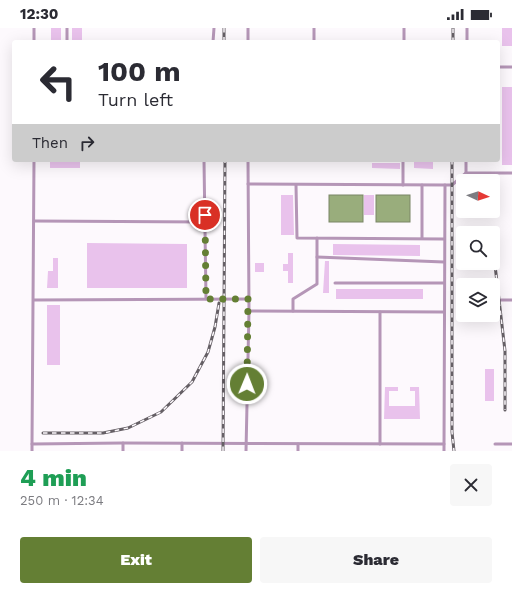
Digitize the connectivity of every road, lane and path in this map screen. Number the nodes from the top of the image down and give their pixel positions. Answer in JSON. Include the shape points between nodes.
{"nodes":[{"id":1,"x":34,"y":28,"type":"edge"},
{"id":2,"x":67,"y":28,"type":"edge"},
{"id":3,"x":214,"y":28,"type":"edge"},
{"id":4,"x":248,"y":28,"type":"edge"},
{"id":5,"x":314,"y":28,"type":"edge"},
{"id":6,"x":404,"y":28,"type":"edge"},
{"id":7,"x":467,"y":28,"type":"edge"},
{"id":8,"x":34,"y":40,"type":"edge"},
{"id":9,"x":67,"y":40,"type":"edge"},
{"id":10,"x":213,"y":40,"type":"edge"},
{"id":11,"x":248,"y":40,"type":"edge"},
{"id":12,"x":314,"y":40,"type":"edge"},
{"id":13,"x":404,"y":40,"type":"edge"},
{"id":14,"x":467,"y":40,"type":"edge"},
{"id":15,"x":500,"y":67,"type":"edge"},
{"id":16,"x":512,"y":67,"type":"edge"},
{"id":17,"x":34,"y":162,"type":"edge"},
{"id":18,"x":204,"y":162,"type":"edge"},
{"id":19,"x":248,"y":162,"type":"edge"},
{"id":20,"x":403,"y":162,"type":"edge"},
{"id":21,"x":466,"y":162,"type":"edge"},
{"id":22,"x":466,"y":172,"type":"junction"},
{"id":23,"x":512,"y":173,"type":"edge"},
{"id":24,"x":248,"y":184,"type":"junction"},
{"id":25,"x":296,"y":185,"type":"junction"},
{"id":26,"x":403,"y":185,"type":"junction"},
{"id":27,"x":422,"y":185,"type":"junction"},
{"id":28,"x":445,"y":185,"type":"junction"},
{"id":29,"x":34,"y":221,"type":"junction"},
{"id":30,"x":205,"y":222,"type":"junction"},
{"id":31,"x":317,"y":238,"type":"junction"},
{"id":32,"x":422,"y":238,"type":"junction"},
{"id":33,"x":444,"y":238,"type":"junction"},
{"id":34,"x":317,"y":257,"type":"junction"},
{"id":35,"x":444,"y":262,"type":"junction"},
{"id":36,"x":335,"y":283,"type":"dead end"},
{"id":37,"x":444,"y":283,"type":"junction"},
{"id":38,"x":206,"y":299,"type":"junction"},
{"id":39,"x":248,"y":299,"type":"junction"},
{"id":40,"x":34,"y":300,"type":"junction"},
{"id":41,"x":501,"y":300,"type":"dead end"},
{"id":42,"x":512,"y":300,"type":"edge"},
{"id":43,"x":249,"y":311,"type":"junction"},
{"id":44,"x":293,"y":311,"type":"junction"},
{"id":45,"x":380,"y":312,"type":"junction"},
{"id":46,"x":444,"y":312,"type":"junction"},
{"id":47,"x":123,"y":443,"type":"junction"},
{"id":48,"x":182,"y":443,"type":"junction"},
{"id":49,"x":246,"y":443,"type":"junction"},
{"id":50,"x":32,"y":444,"type":"junction"},
{"id":51,"x":298,"y":444,"type":"junction"},
{"id":52,"x":380,"y":444,"type":"junction"},
{"id":53,"x":444,"y":444,"type":"junction"},
{"id":54,"x":495,"y":444,"type":"dead end"},
{"id":55,"x":512,"y":444,"type":"edge"},
{"id":56,"x":32,"y":451,"type":"edge"},
{"id":57,"x":123,"y":451,"type":"edge"},
{"id":58,"x":182,"y":451,"type":"edge"},
{"id":59,"x":246,"y":451,"type":"edge"},
{"id":60,"x":298,"y":451,"type":"edge"},
{"id":61,"x":444,"y":451,"type":"edge"}],
"edges":[{"from":1,"to":8,"type":"lane"},
{"from":2,"to":9,"type":"lane"},
{"from":3,"to":10,"type":"lane"},
{"from":4,"to":11,"type":"lane"},
{"from":5,"to":12,"type":"lane"},
{"from":6,"to":13,"type":"lane"},
{"from":7,"to":14,"type":"lane"},
{"from":15,"to":16,"type":"lane"},
{"from":17,"to":29,"type":"lane"},
{"from":18,"to":30,"type":"lane"},
{"from":19,"to":24,"type":"lane"},
{"from":20,"to":26,"type":"lane"},
{"from":21,"to":22,"type":"lane"},
{"from":22,"to":23,"type":"lane"},
{"from":22,"to":28,"type":"lane","via":[[452,185]]},
{"from":24,"to":25,"type":"lane"},
{"from":24,"to":39,"type":"lane"},
{"from":25,"to":26,"type":"lane"},
{"from":25,"to":31,"type":"lane","via":[[297,238]]},
{"from":26,"to":27,"type":"lane"},
{"from":27,"to":28,"type":"lane"},
{"from":27,"to":32,"type":"lane"},
{"from":28,"to":33,"type":"lane"},
{"from":29,"to":30,"type":"lane"},
{"from":29,"to":40,"type":"lane"},
{"from":30,"to":38,"type":"lane"},
{"from":31,"to":32,"type":"lane"},
{"from":31,"to":34,"type":"lane"},
{"from":32,"to":33,"type":"lane"},
{"from":33,"to":35,"type":"lane"},
{"from":34,"to":35,"type":"lane"},
{"from":34,"to":44,"type":"lane","via":[[317,284],[293,299]]},
{"from":35,"to":37,"type":"lane"},
{"from":36,"to":37,"type":"lane"},
{"from":37,"to":46,"type":"lane"},
{"from":38,"to":39,"type":"lane"},
{"from":38,"to":40,"type":"lane"},
{"from":39,"to":43,"type":"lane"},
{"from":40,"to":50,"type":"lane"},
{"from":41,"to":42,"type":"lane"},
{"from":43,"to":44,"type":"lane"},
{"from":43,"to":49,"type":"lane"},
{"from":44,"to":45,"type":"lane"},
{"from":45,"to":46,"type":"lane"},
{"from":45,"to":52,"type":"lane"},
{"from":46,"to":53,"type":"lane"},
{"from":47,"to":48,"type":"lane"},
{"from":47,"to":50,"type":"lane"},
{"from":47,"to":57,"type":"lane"},
{"from":48,"to":49,"type":"lane"},
{"from":48,"to":58,"type":"lane"},
{"from":49,"to":51,"type":"lane"},
{"from":49,"to":59,"type":"lane"},
{"from":50,"to":56,"type":"lane"},
{"from":51,"to":52,"type":"lane"},
{"from":51,"to":60,"type":"lane"},
{"from":52,"to":53,"type":"lane"},
{"from":53,"to":61,"type":"lane"},
{"from":54,"to":55,"type":"lane"}]}
